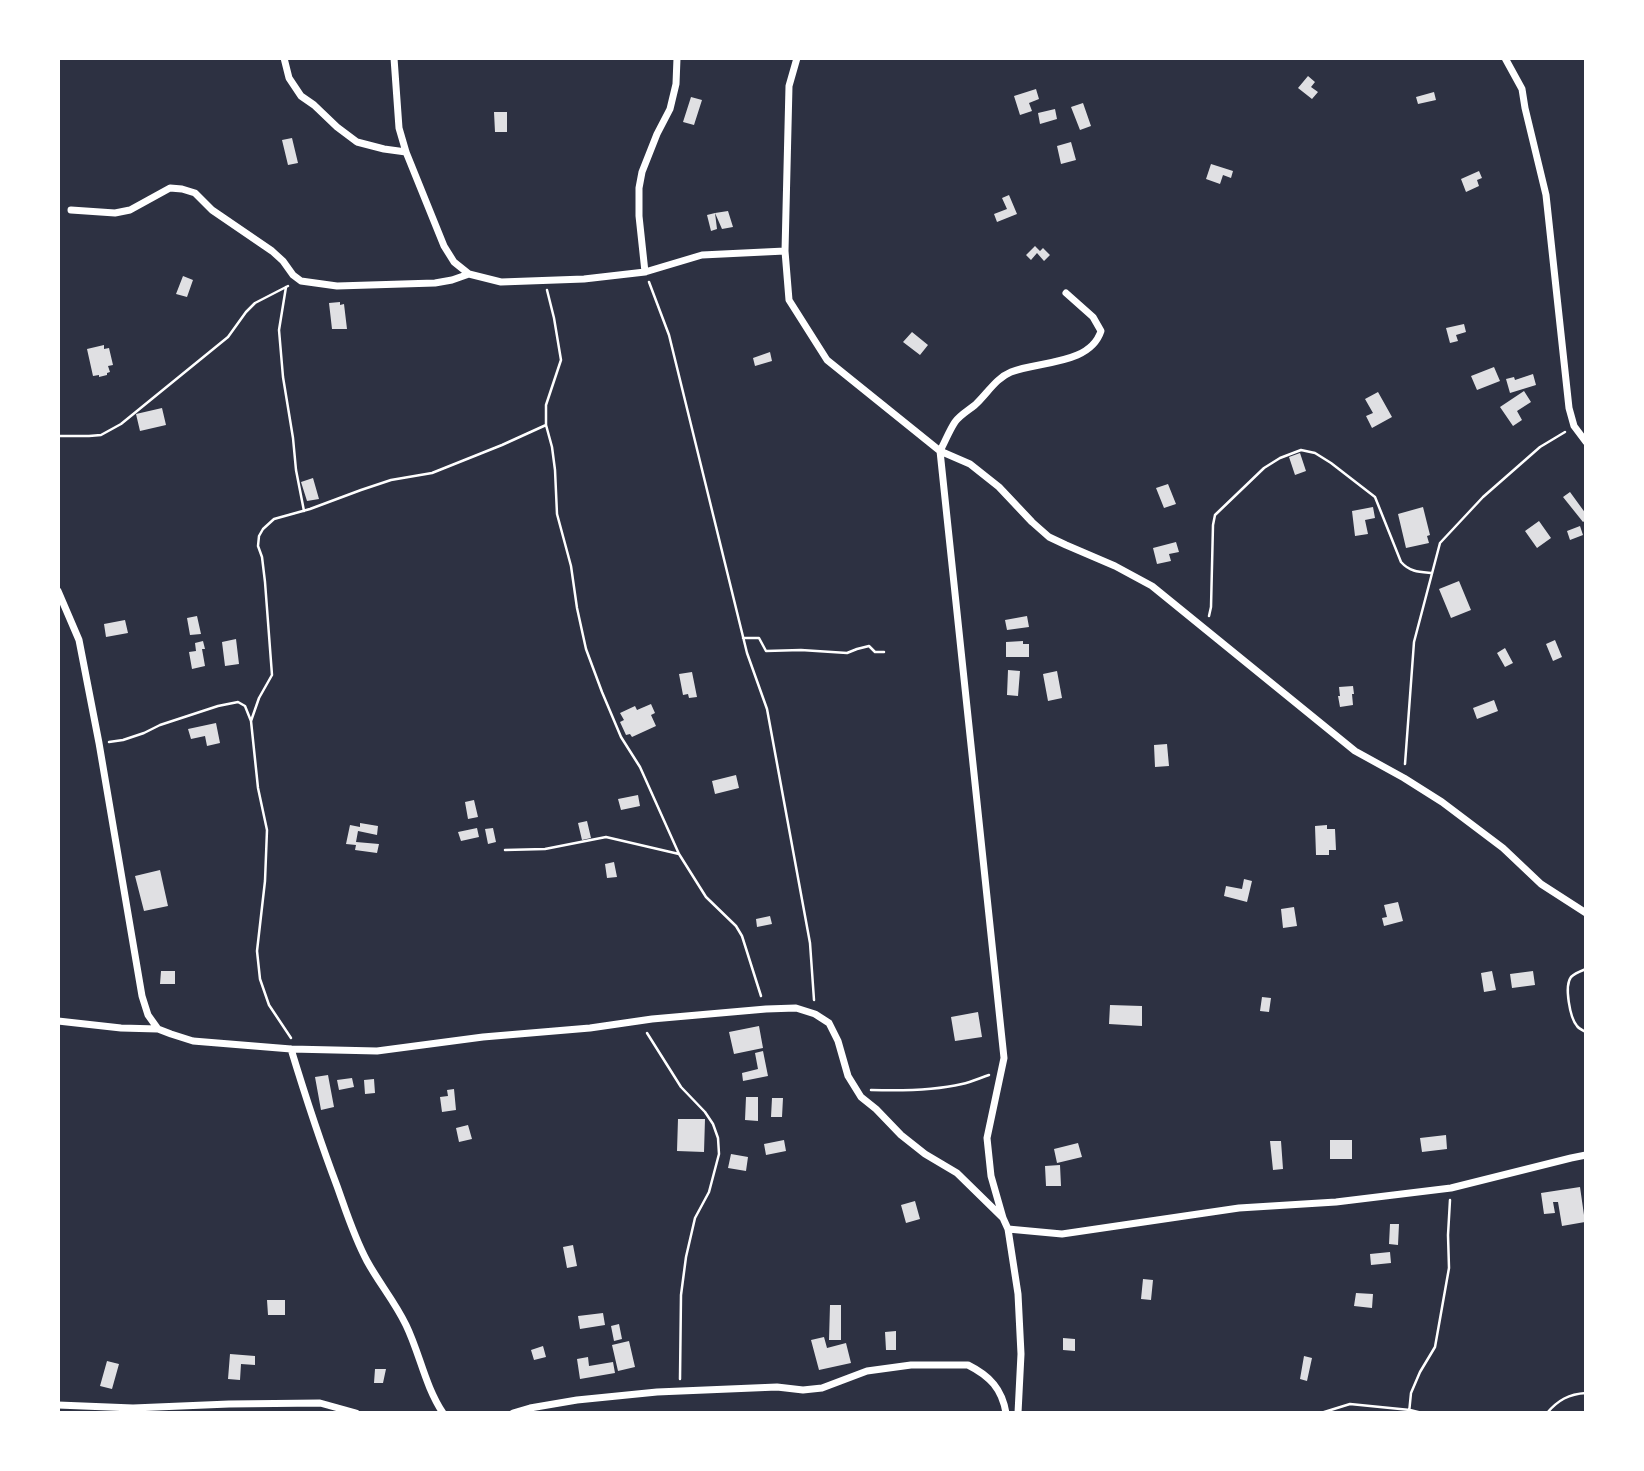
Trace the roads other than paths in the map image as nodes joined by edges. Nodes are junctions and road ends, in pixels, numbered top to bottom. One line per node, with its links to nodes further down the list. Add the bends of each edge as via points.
1 (284, 58): 6 (street, via 289,78 301,96 337,127 357,142)
2 (394, 58): 6 (street, via 399,128)
3 (677, 58): 9 (street, via 670,109 639,188)
4 (797, 58): 8 (street, via 789,86)
5 (1505, 58): 12 (street, via 1522,89 1546,195 1569,408 1574,426)
6 (406, 152): 10 (street, via 444,246)
7 (71, 210): 10 (street, via 115,214 170,188 182,189 195,193 272,251 301,281 337,286 435,283)
8 (785, 251): 9 (street, via 702,255); 13 (street, via 789,300 827,360)
9 (645, 272): 10 (street, via 501,282)
10 (469, 274)
11 (1066, 293): 13 (street, via 1093,317 1100,336 1079,355 1009,372 955,421)
12 (1586, 442)
13 (940, 452): 15 (street, via 970,464 1049,537 1152,586 1355,751 1442,802 1541,884); 20 (street, via 1004,1058 987,1138)
14 (58, 592): 17 (street, via 79,640 142,996)
15 (1586, 913)
16 (58, 1021): 17 (street)
17 (158, 1029): 18 (street, via 193,1041)
18 (294, 1049): 20 (street, via 377,1051 796,1008 829,1023 848,1076 861,1097 901,1135 957,1173); 24 (street, via 317,1132 350,1223 367,1261 407,1326 430,1391)
19 (1586, 1155): 21 (street, via 1451,1188 1239,1208 1062,1234)
20 (1003, 1218): 21 (street)
21 (1008, 1229): 27 (street, via 1018,1294)
22 (58, 1405): 23 (street, via 133,1408 320,1403)
23 (356, 1413)
24 (443, 1413)
25 (513, 1413): 26 (street, via 577,1400 680,1391 822,1388 867,1371 911,1365 968,1366 999,1389)
26 (1006, 1413)
27 (1018, 1413)

